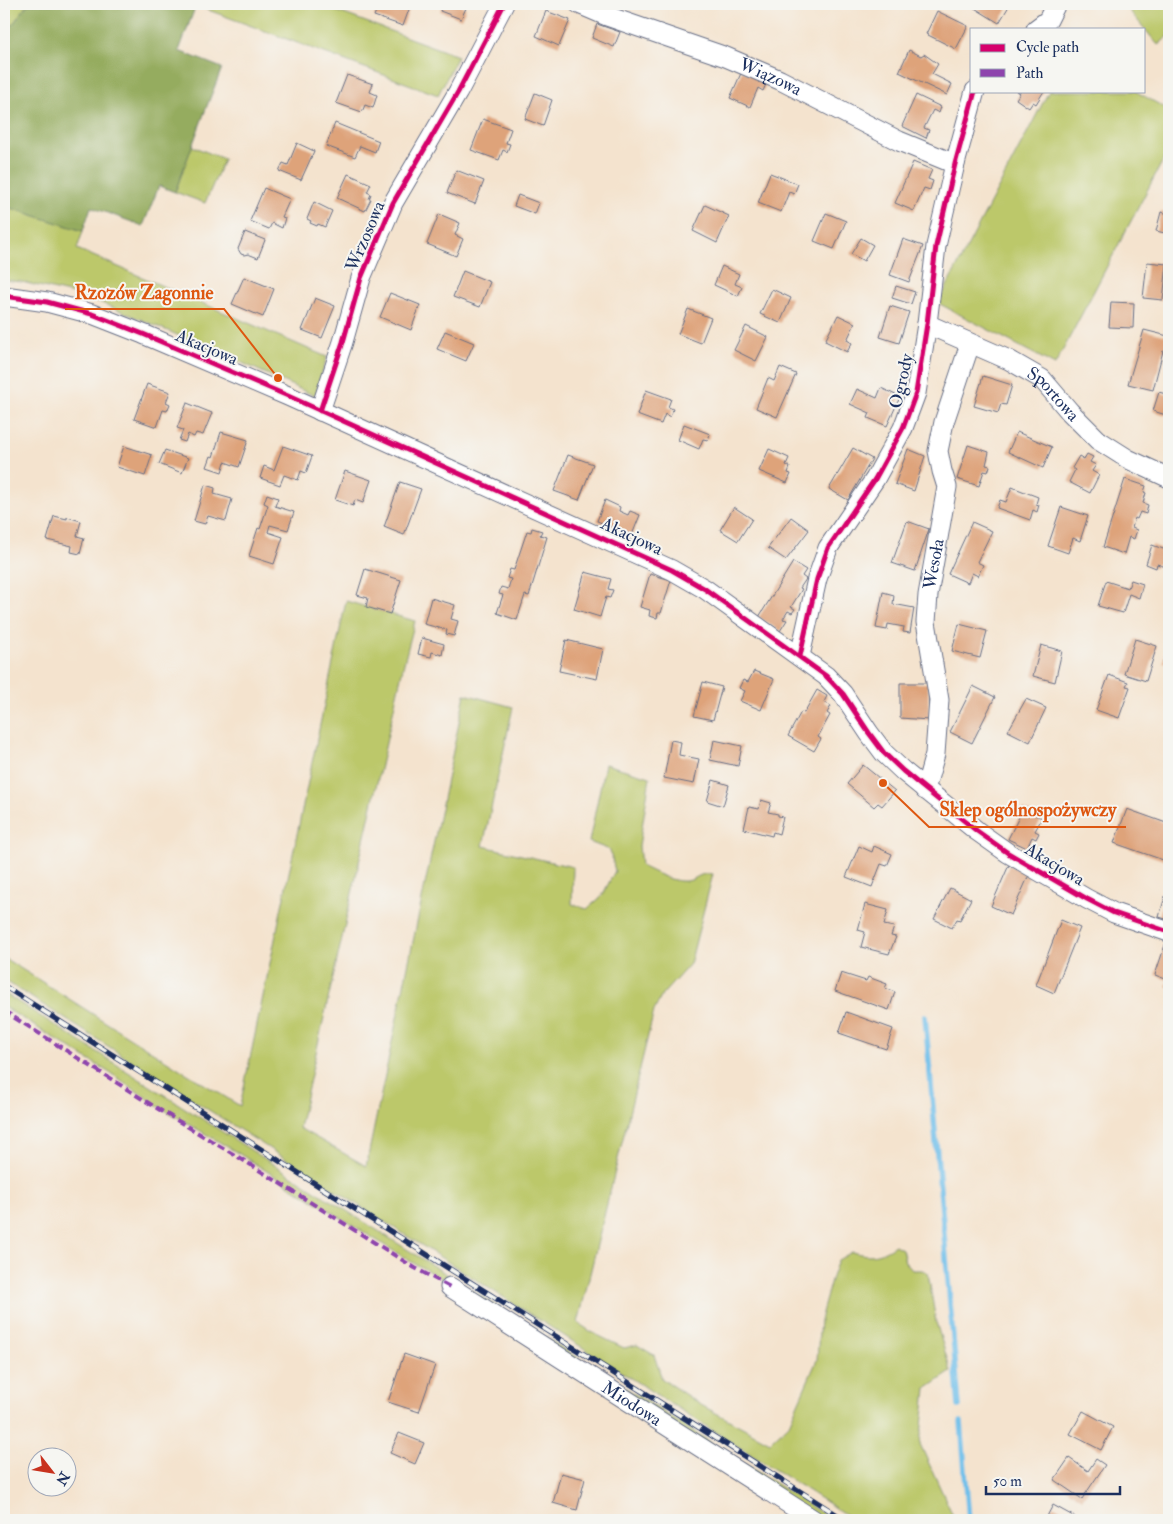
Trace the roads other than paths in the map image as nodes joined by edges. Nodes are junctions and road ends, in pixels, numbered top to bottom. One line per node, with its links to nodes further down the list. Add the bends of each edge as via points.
1 (504, 4): 10 (street, Wrzosowa, via 458,92 393,203 361,278)
2 (579, 4): 6 (street, Wiązowa, via 726,57 780,80 899,141)
3 (1056, 4): 4 (street, via 1048,20)
4 (1037, 28)
5 (975, 92): 6 (street, Ogrody)
6 (955, 164): 8 (street, Ogrody, via 936,246)
7 (4, 296): 10 (street, Akacjowa, via 47,302 92,314)
8 (927, 324): 9 (street, Sportowa); 12 (street, Ogrody, via 916,393 903,428 875,479 828,548 817,579)
9 (970, 344): 11 (street, Sportowa, via 1009,360 1042,380 1098,440 1128,459); 13 (street, Wesoła, via 938,450 947,487 926,622 938,700 935,754)
10 (320, 411): 12 (street, Akacjowa, via 672,570 705,589)
11 (1169, 478)
12 (800, 656): 13 (street, Akacjowa, via 843,694 884,753)
13 (925, 790): 14 (street, Akacjowa, via 991,841 1087,899 1114,913)
14 (1169, 932)
15 (450, 1287): 16 (street, Miodowa)
16 (814, 1520)

